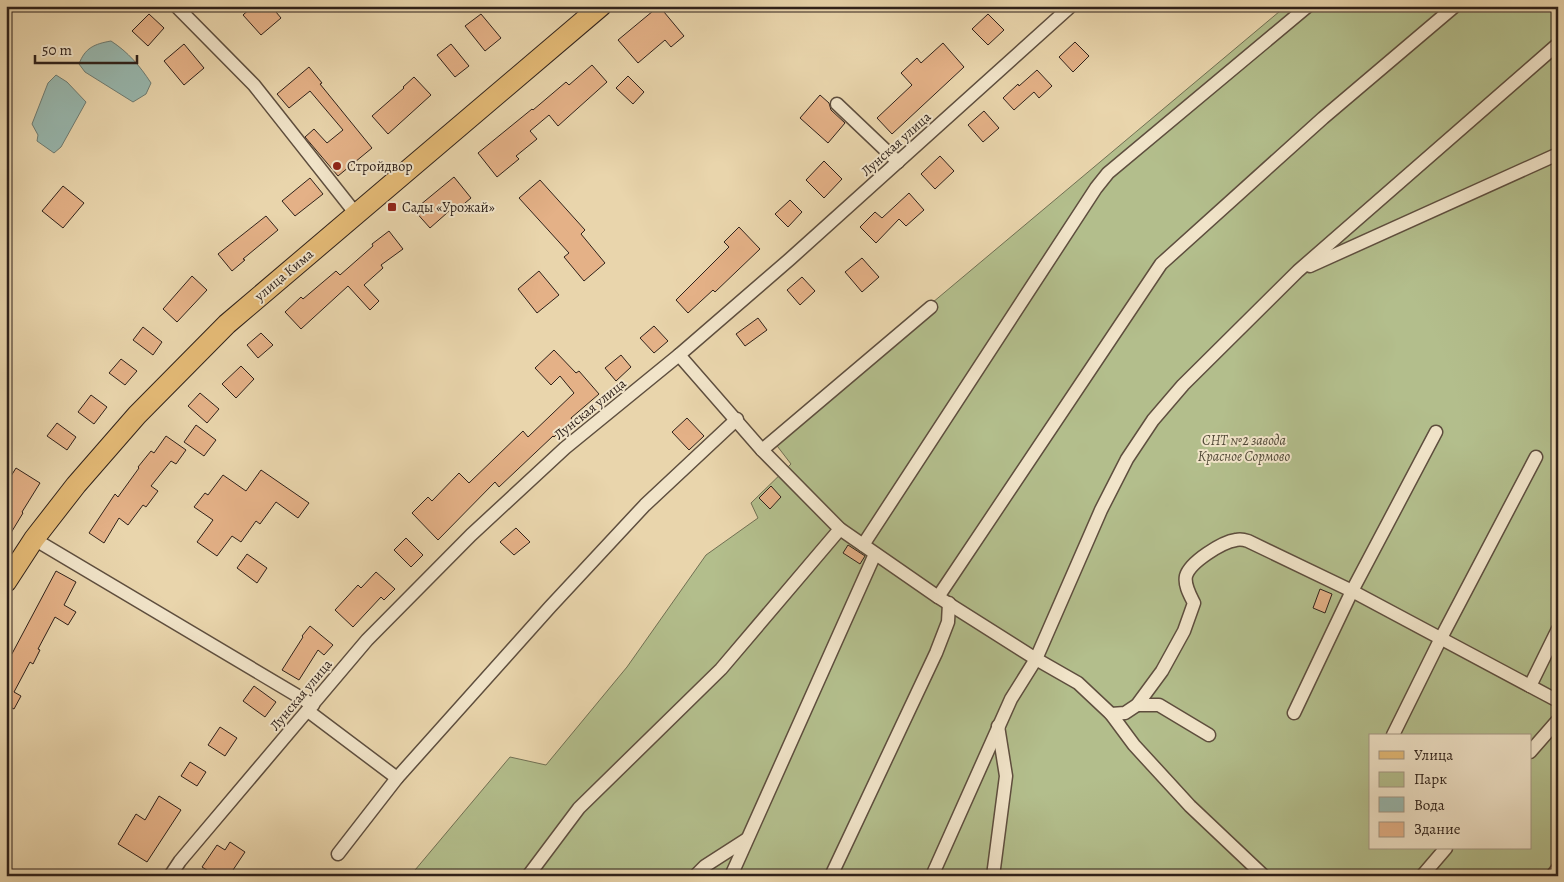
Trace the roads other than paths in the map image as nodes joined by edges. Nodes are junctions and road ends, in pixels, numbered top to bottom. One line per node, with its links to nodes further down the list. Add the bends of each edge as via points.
1 (601, 6): 10 (main road, улица Кима)
2 (1071, 6): 9 (street, Лунская улица)
3 (1308, 6): 20 (street, via 1102,180)
4 (1455, 6): 24 (street, via 1323,118 1161,264)
5 (183, 9): 10 (street, via 254,85)
6 (1558, 44): 11 (street)
7 (837, 104): 9 (street)
8 (1558, 154): 11 (street)
9 (898, 162): 13 (street, Лунская улица)
10 (356, 214): 19 (main road, улица Кима, via 227,324 181,369 76,485)
11 (1298, 272): 27 (street, via 1183,384 1153,420 1127,459 1101,510)
12 (931, 307): 16 (street)
13 (679, 355): 14 (street); 31 (street, Лунская улица, via 565,448 470,535 367,640)
14 (737, 419): 16 (street); 39 (street, via 645,505)
15 (1436, 432): 23 (street)
16 (762, 450): 18 (street)
17 (1536, 457): 26 (street)
18 (840, 528): 20 (street); 45 (street, via 721,669 579,808)
19 (34, 539): 22 (main road, улица Кима); 31 (street)
20 (863, 545): 21 (street)
21 (876, 554): 24 (street); 40 (street)
22 (6, 582)
23 (1352, 591): 26 (street); 30 (street, via 1248,540 1225,543 1206,554 1188,571 1186,584 1194,603 1184,631); 32 (street)
24 (944, 600): 27 (street); 48 (street, via 948,622 936,653)
25 (1558, 629): 28 (street)
26 (1441, 638): 28 (street); 36 (street)
27 (1036, 659): 33 (street, via 1078,683); 35 (street)
28 (1530, 686): 29 (street)
29 (1558, 701)
30 (1138, 705): 33 (street, via 1125,713); 37 (street, via 1160,705)
31 (310, 708): 39 (street); 44 (street, Лунская улица)
32 (1294, 713)
33 (1111, 714): 51 (street, via 1134,745 1190,806)
34 (1558, 720): 38 (street)
35 (998, 726): 49 (street); 50 (street, via 1006,776)
36 (1393, 734)
37 (1208, 735)
38 (1532, 750)
39 (397, 778): 42 (street)
40 (747, 839): 46 (street); 47 (street)
41 (1444, 850): 52 (street)
42 (338, 854)
43 (1558, 868): 53 (street)
44 (170, 876)
45 (528, 876)
46 (695, 876)
47 (730, 876)
48 (831, 876)
49 (932, 876)
50 (993, 876)
51 (1264, 876)
52 (1422, 876)
53 (1552, 876)

